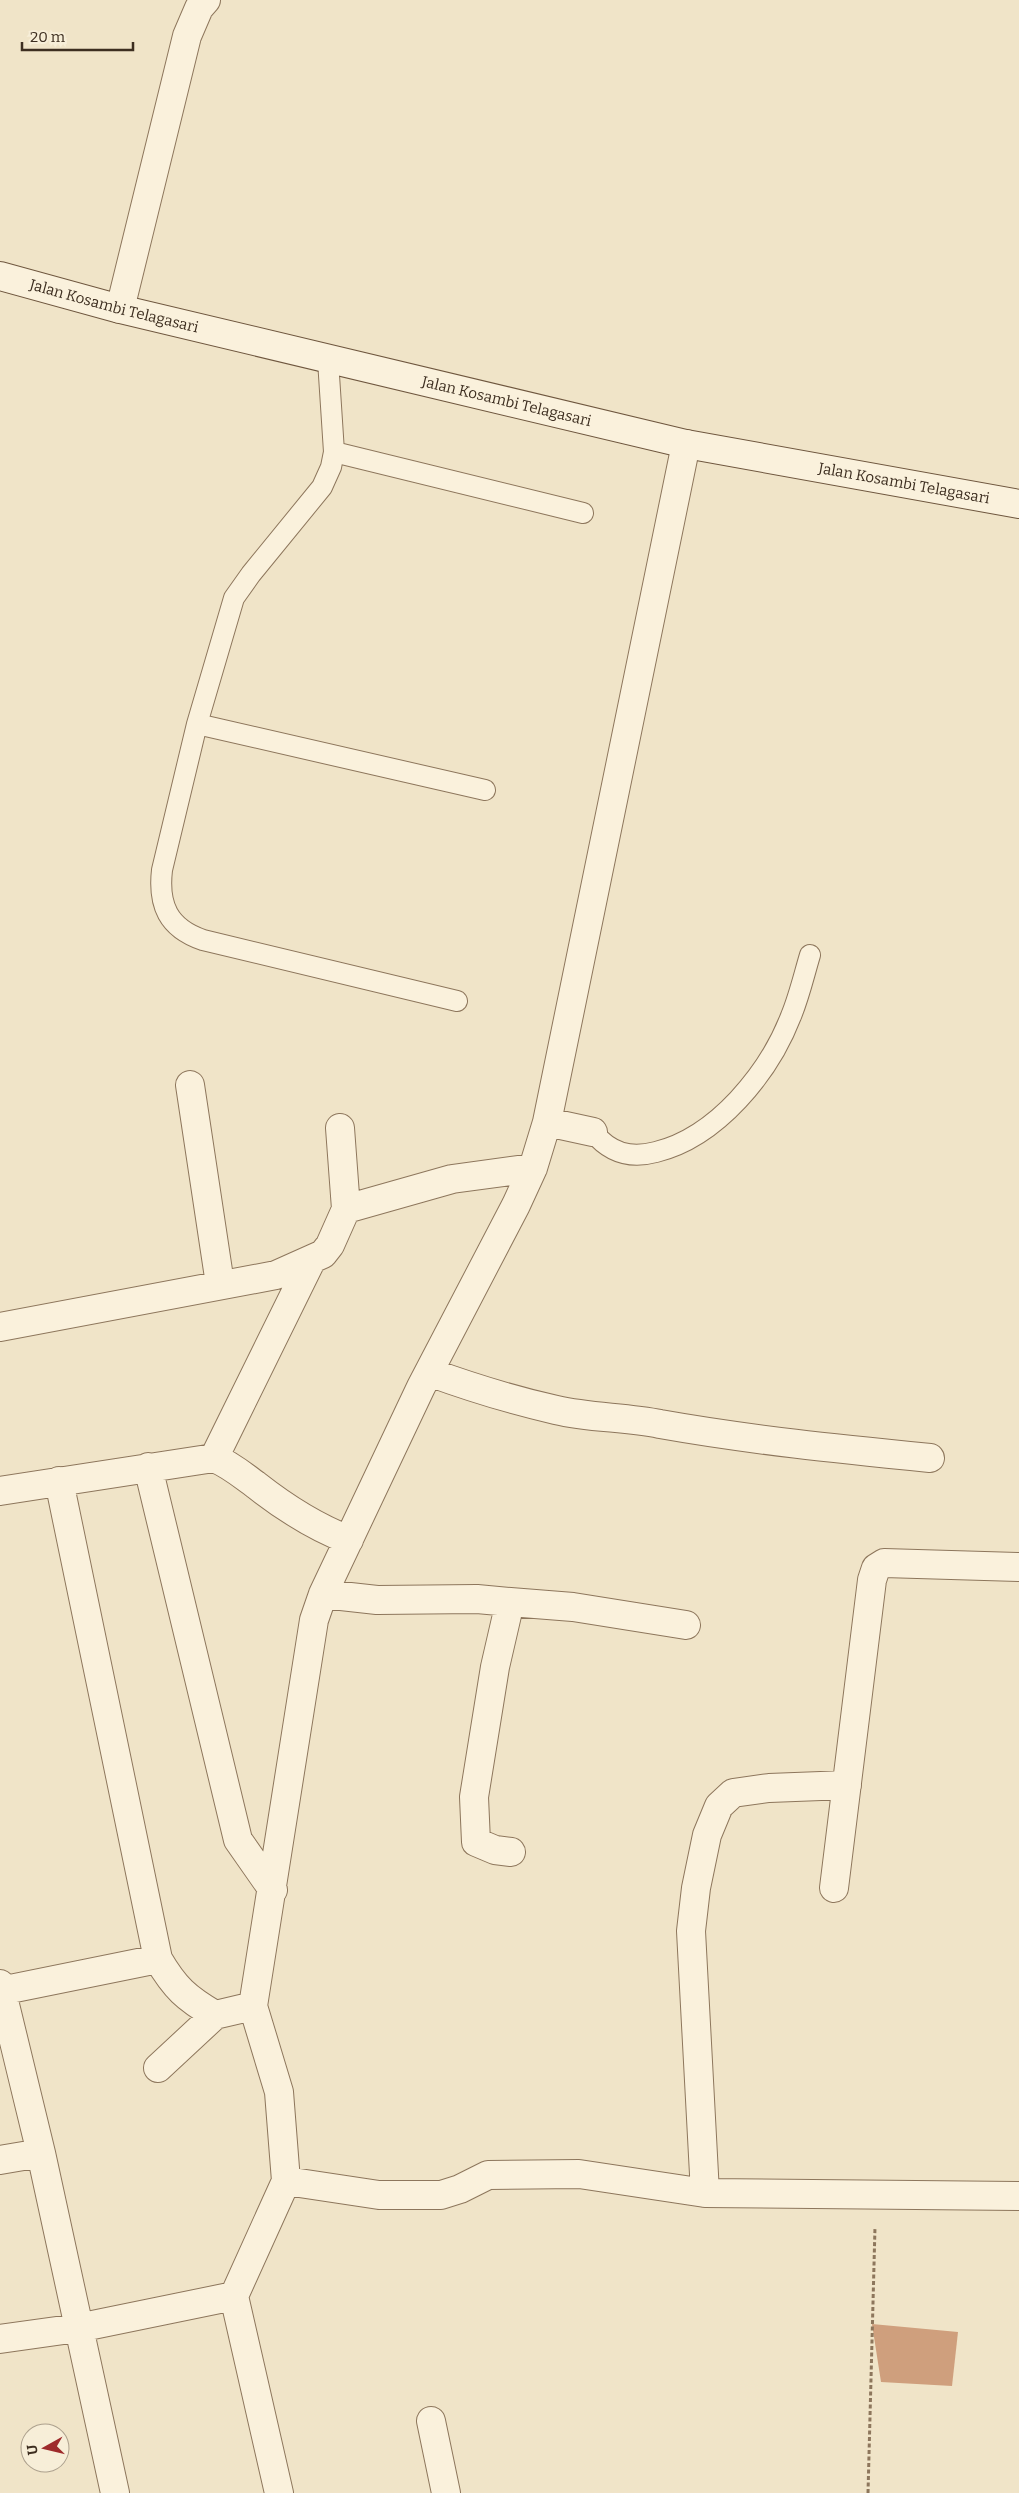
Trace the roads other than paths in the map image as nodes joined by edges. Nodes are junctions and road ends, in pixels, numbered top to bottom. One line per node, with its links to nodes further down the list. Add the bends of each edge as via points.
1 (206, 0): 3 (street, via 187,36)
2 (0, 276): 3 (street, Jalan Kosambi Telagasari)
3 (120, 309): 4 (street, Jalan Kosambi Telagasari)
4 (328, 360): 5 (street, Jalan Kosambi Telagasari); 6 (lane)
5 (686, 444): 7 (street, Jalan Kosambi Telagasari); 14 (street)
6 (334, 452): 8 (lane); 9 (lane, via 322,487 234,598)
7 (1019, 504)
8 (583, 513)
9 (197, 724): 10 (lane); 12 (lane, via 160,887 162,902 176,925 202,940)
10 (485, 790)
11 (810, 955): 16 (lane, via 790,1017 770,1058 726,1113 675,1147 640,1156 613,1150)
12 (457, 1001)
13 (190, 1085): 20 (street)
14 (548, 1122): 16 (street); 17 (street)
15 (340, 1128): 18 (street)
16 (592, 1132)
17 (533, 1168): 18 (street, via 452,1179); 22 (street)
18 (346, 1209): 19 (street, via 330,1245)
19 (312, 1260): 20 (street, via 276,1274); 23 (street)
20 (220, 1284): 21 (street)
21 (0, 1327)
22 (429, 1372): 24 (street, via 480,1390 556,1410 614,1420 658,1423 771,1442); 28 (street)
23 (214, 1458): 25 (street); 28 (street, via 230,1464 297,1514)
24 (930, 1458)
25 (148, 1467): 26 (street); 36 (street, via 238,1840)
26 (59, 1481): 27 (street); 37 (street)
27 (0, 1491)
28 (348, 1540): 30 (street)
29 (1019, 1567): 33 (street, via 884,1563 876,1568)
30 (323, 1594): 31 (street, via 378,1600); 36 (street, via 314,1620)
31 (510, 1602): 32 (street, via 573,1607); 34 (street, via 495,1667 474,1797 476,1842)
32 (686, 1625)
33 (847, 1785): 35 (street); 45 (street, via 733,1793 719,1806 707,1835 691,1931)
34 (511, 1852)
35 (834, 1888)
36 (273, 1890): 39 (street)
37 (158, 1959): 38 (street); 40 (street, via 180,1991)
38 (1, 1988): 42 (street)
39 (254, 2006): 40 (street); 44 (street, via 279,2092)
40 (215, 2015): 41 (street)
41 (158, 2068)
42 (41, 2154): 43 (street); 48 (street)
43 (0, 2160)
44 (286, 2181): 45 (street, via 379,2195 441,2195 488,2175 579,2174); 47 (street)
45 (705, 2193): 46 (street)
46 (1019, 2196)
47 (234, 2296): 48 (street); 52 (street)
48 (78, 2328): 49 (street); 51 (street)
49 (0, 2339)
50 (431, 2421): 53 (street)
51 (116, 2493)
52 (279, 2493)
53 (446, 2493)

